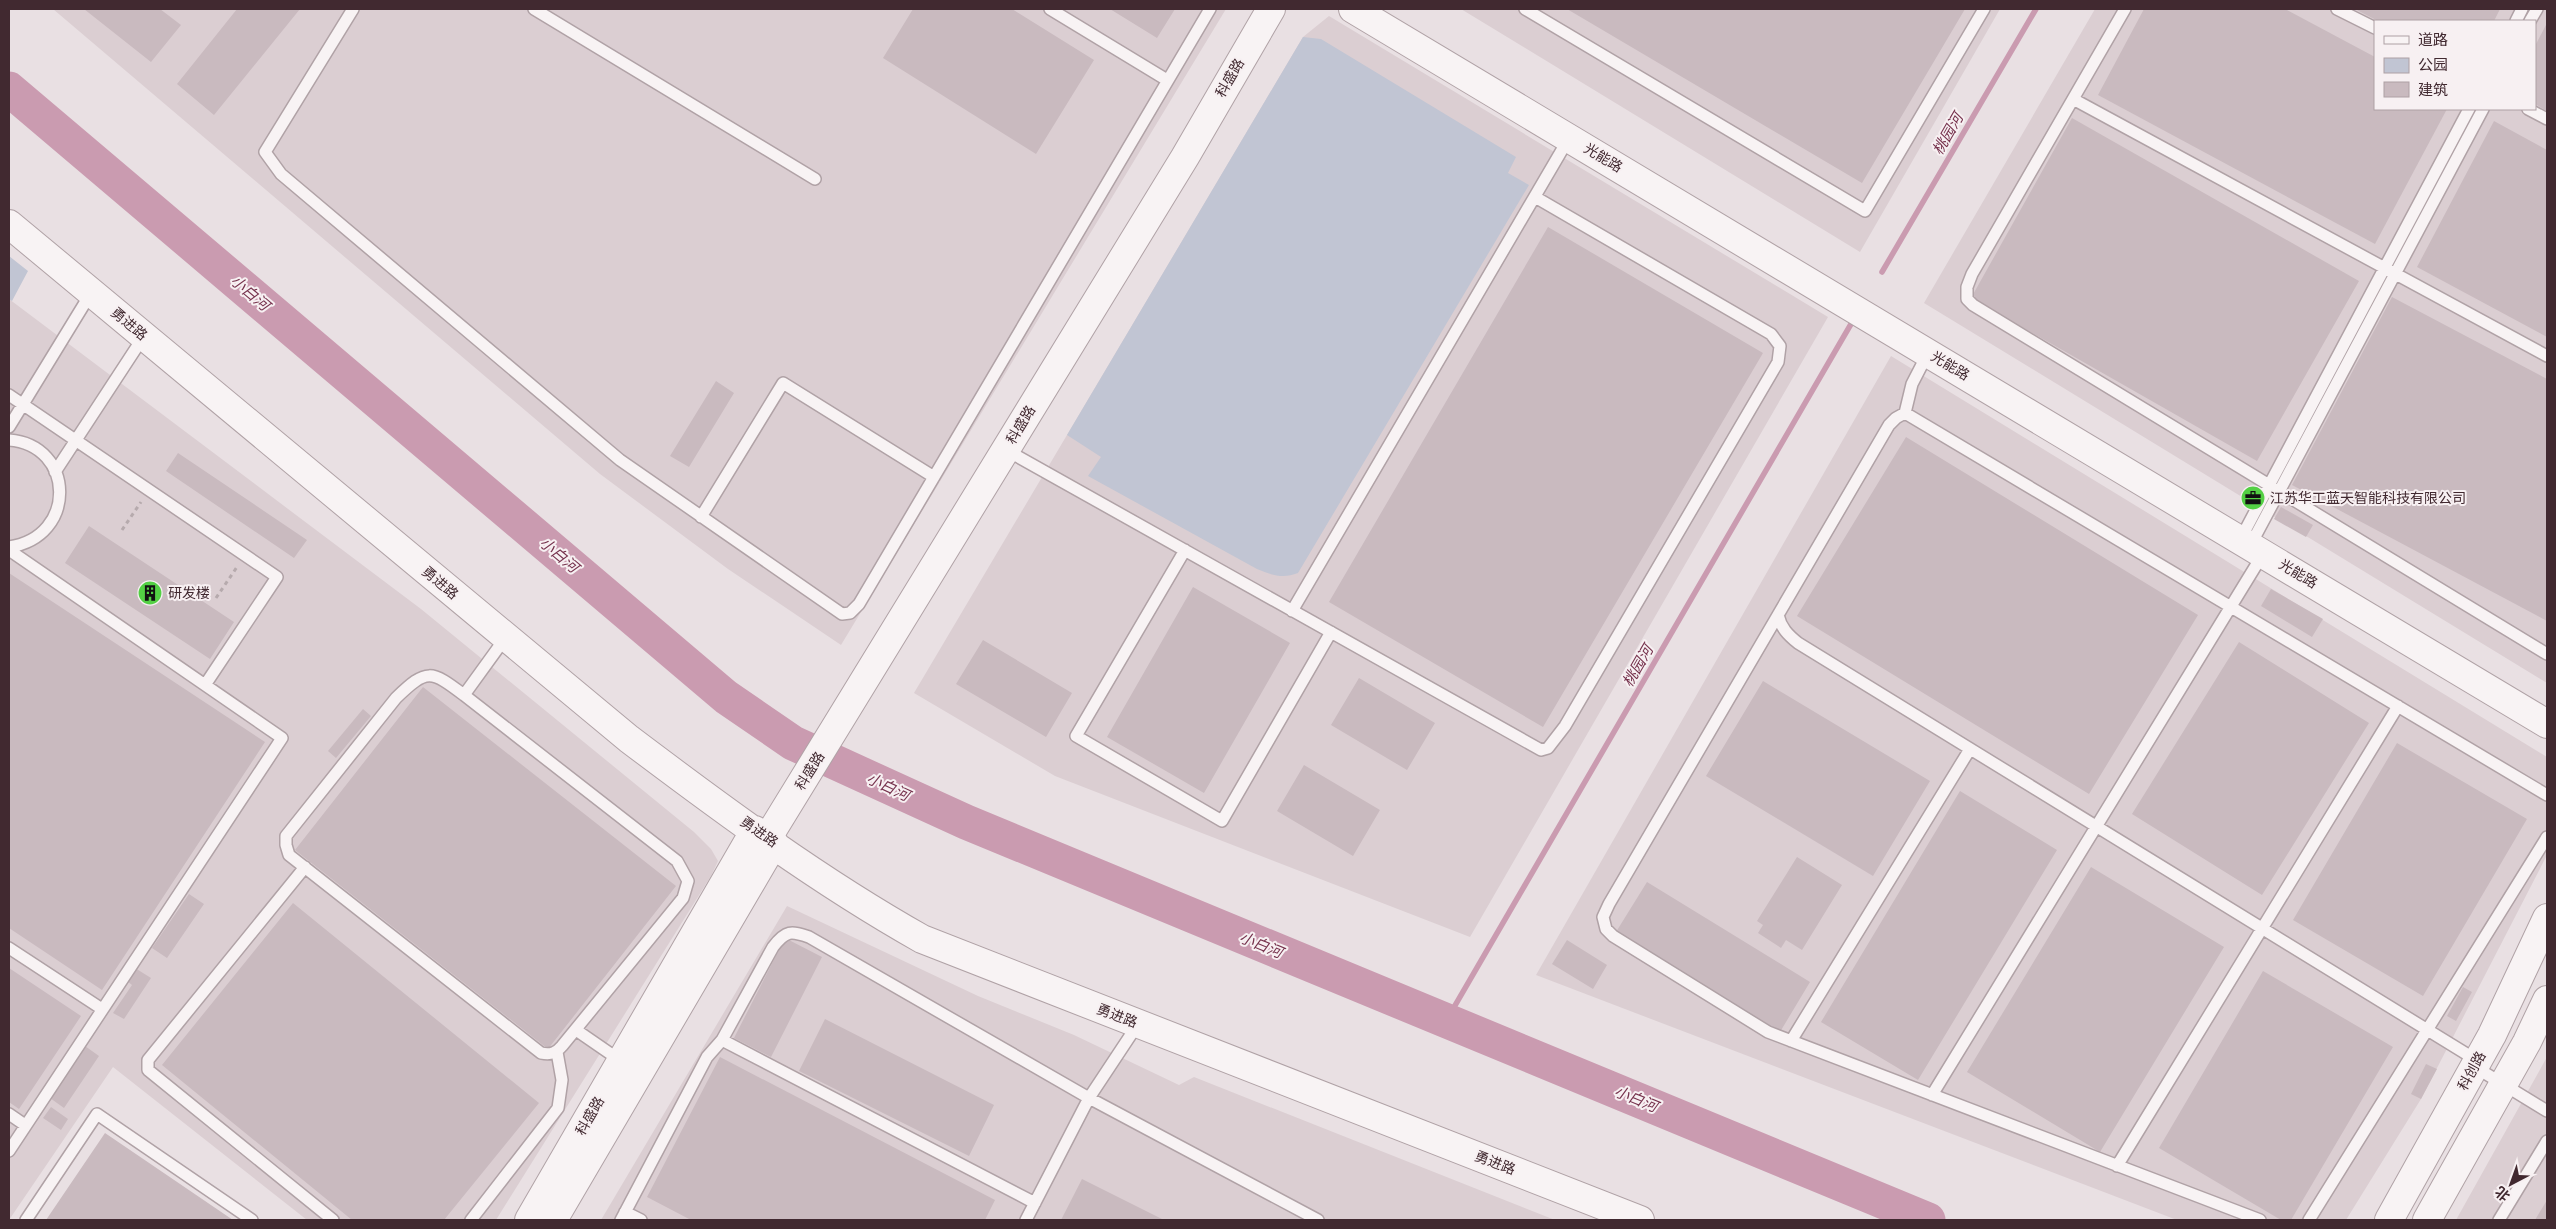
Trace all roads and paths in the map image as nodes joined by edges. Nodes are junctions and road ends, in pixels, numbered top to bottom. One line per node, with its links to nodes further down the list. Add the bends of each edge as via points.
1 (353, 9): 42 (lane, via 265,152 271,162 281,174 620,460)
2 (534, 9): 21 (lane)
3 (1050, 9): 14 (lane)
4 (1210, 9): 14 (lane)
5 (1271, 9): 36 (street, 科盛路, via 1185,157)
6 (1353, 9): 20 (street, 光能路)
7 (1525, 9): 8 (lane, via 1865,211)
8 (1984, 9)
9 (2125, 9): 15 (lane)
10 (2337, 9): 13 (lane)
11 (2537, 9): 12 (lane)
12 (2531, 20)
13 (2374, 28)
14 (1167, 80): 38 (lane)
15 (2073, 99): 24 (lane); 39 (lane, via 1972,274 1967,299)
16 (2468, 110): 24 (lane)
17 (2482, 110): 25 (lane)
18 (2530, 110): 19 (lane)
19 (2547, 119)
20 (1569, 138): 22 (lane); 28 (street, 光能路)
21 (815, 179)
22 (1535, 197): 50 (lane); 52 (lane, via 1770,334 1780,346 1778,362 1565,726 1548,748 1541,750)
23 (9, 224): 26 (street, 勇进路)
24 (2384, 269): 25 (lane); 39 (lane)
25 (2395, 275): 29 (lane); 41 (lane)
26 (91, 293): 27 (street, 勇进路); 31 (lane)
27 (144, 336): 35 (lane); 53 (street, 勇进路)
28 (1928, 353): 32 (lane, via 1912,384); 44 (street, 光能路)
29 (2547, 356)
30 (9, 395): 31 (lane)
31 (23, 404): 33 (lane); 35 (lane)
32 (1905, 414): 49 (lane); 51 (lane, via 1889,425)
33 (9, 428)
34 (9, 440): 37 (lane, via 34,447)
35 (76, 440): 37 (lane); 40 (lane)
36 (1006, 450): 46 (lane); 62 (street, 科盛路, via 845,715)
37 (56, 472): 45 (lane, via 60,489 58,507 51,524 38,537)
38 (934, 477): 42 (lane, via 783,383); 42 (lane, via 859,604 850,613 842,614)
39 (2269, 484): 41 (lane); 44 (lane)
40 (149, 490): 43 (path); 47 (lane)
41 (2280, 491): 44 (lane); 54 (lane)
42 (700, 517)
43 (122, 530)
44 (2251, 547): 49 (lane); 58 (street, 光能路)
45 (9, 548): 55 (lane)
46 (1185, 550): 50 (lane); 52 (lane, via 1076,736 1222,821)
47 (245, 555): 48 (path); 55 (lane, via 277,577)
48 (216, 598)
49 (2231, 606): 57 (lane); 61 (lane)
50 (1292, 611): 52 (lane)
51 (1778, 615): 59 (lane, via 1787,634 1798,643); 74 (lane, via 1603,917 1612,936 1768,1032)
52 (1331, 632)
53 (506, 637): 56 (lane); 62 (street, 勇进路, via 629,739)
54 (2547, 654)
55 (205, 686): 69 (lane, via 282,738)
56 (464, 695): 64 (lane, via 440,677 430,675 421,677 396,698 286,836 289,855); 72 (lane, via 677,861 688,881 683,898)
57 (2398, 706): 60 (lane); 66 (lane)
58 (2547, 724)
59 (1970, 749): 61 (lane); 74 (lane)
60 (2547, 795)
61 (2097, 827): 66 (lane); 79 (lane)
62 (766, 837): 70 (street, 勇进路, via 880,915 922,939); 77 (street, 科盛路)
63 (2547, 837): 71 (lane)
64 (305, 867): 75 (lane, via 541,1053); 91 (lane, via 148,1060 148,1070)
65 (2547, 918): 76 (street, 科创路)
66 (2263, 929): 71 (lane); 86 (lane)
67 (9, 948): 69 (lane)
68 (2547, 1000): 78 (street)
69 (102, 1009): 83 (lane)
70 (1138, 1024): 80 (lane); 98 (street, 勇进路)
71 (2426, 1029): 76 (lane); 100 (lane)
72 (576, 1030): 75 (lane); 77 (lane)
73 (722, 1040): 80 (lane, via 773,947 782,936 794,932 818,942); 87 (lane); 88 (lane, via 707,1057)
74 (1791, 1041): 79 (lane)
75 (557, 1052): 92 (lane, via 562,1080 558,1108)
76 (2476, 1064): 78 (lane); 101 (street, 科创路)
77 (630, 1067): 93 (street, 科盛路); 94 (street, 科盛路)
78 (2503, 1084): 81 (lane); 102 (street)
79 (1932, 1095): 86 (lane)
80 (1089, 1098): 87 (lane); 97 (lane)
81 (2547, 1111)
82 (9, 1114): 83 (lane)
83 (25, 1126): 85 (lane)
84 (2547, 1141): 103 (lane)
85 (9, 1151)
86 (2117, 1166): 99 (lane)
87 (1035, 1203): 96 (lane)
88 (623, 1216): 95 (lane)
89 (26, 1220): 90 (lane, via 97,1114)
90 (252, 1220)
91 (333, 1220)
92 (471, 1220)
93 (529, 1220)
94 (553, 1220)
95 (641, 1220)
96 (1026, 1220)
97 (1318, 1220)
98 (1640, 1220)
99 (2260, 1220)
100 (2309, 1220)
101 (2390, 1220)
102 (2427, 1220)
103 (2499, 1220)

